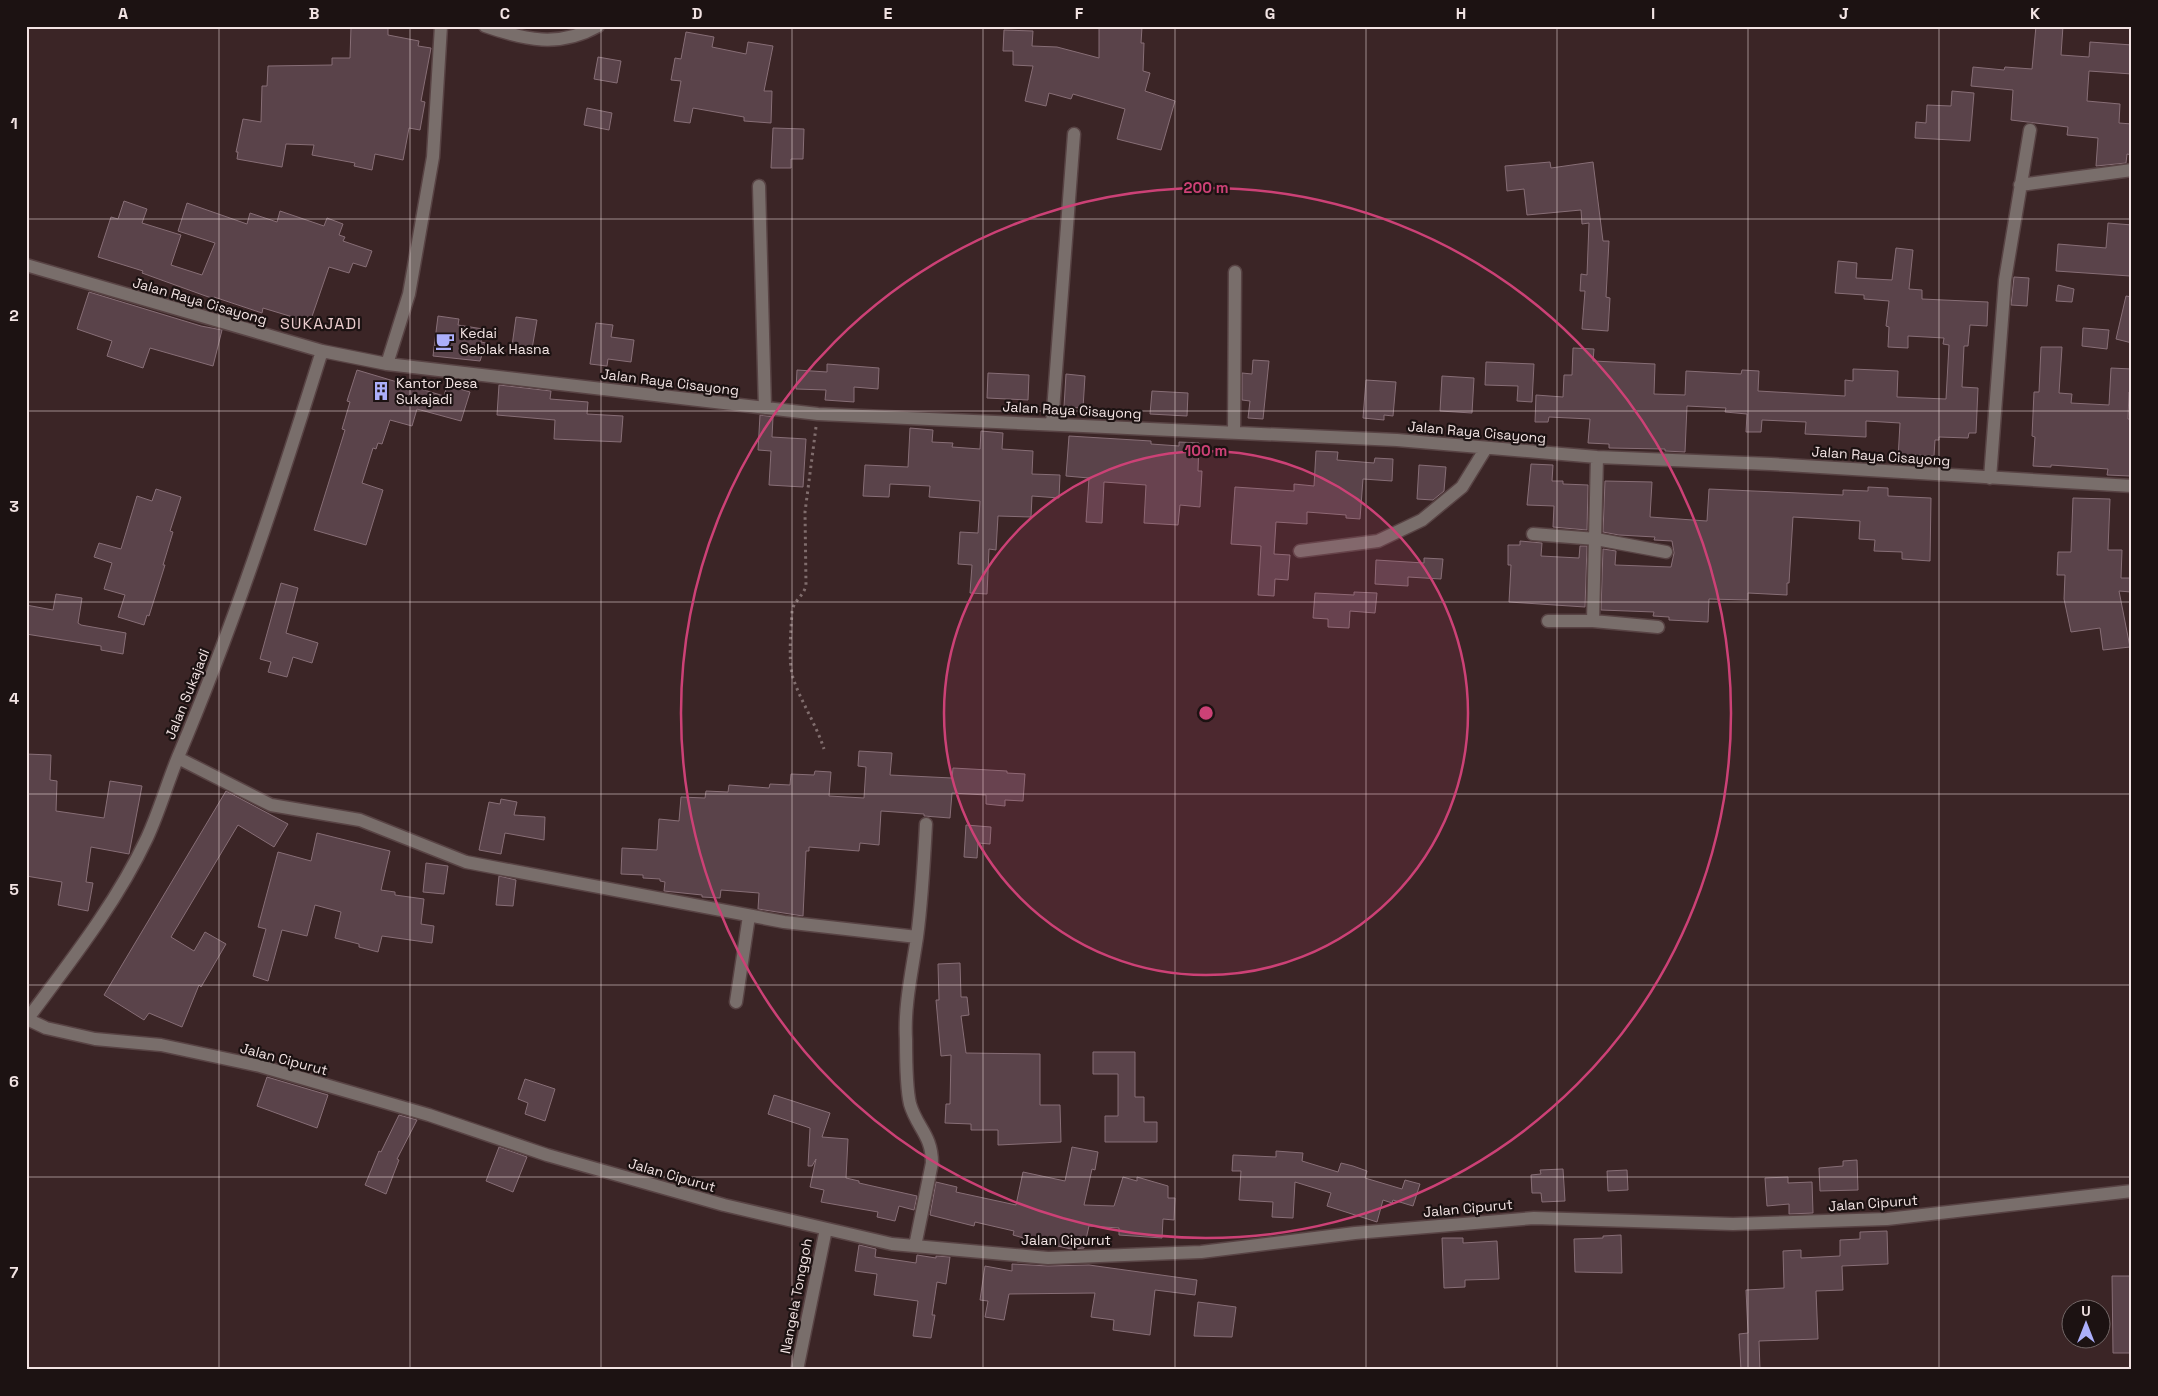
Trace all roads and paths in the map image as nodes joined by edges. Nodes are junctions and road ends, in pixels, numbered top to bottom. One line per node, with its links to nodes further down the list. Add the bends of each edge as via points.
1 (440, 26): 12 (street, via 432,157 409,294)
2 (485, 26): 3 (street, via 545,41 582,35)
3 (598, 26)
4 (2030, 130): 7 (street)
5 (1074, 134): 15 (street)
6 (2132, 170): 7 (street)
7 (2020, 185): 19 (street, via 2005,280)
8 (760, 186): 13 (street)
9 (26, 265): 11 (street, Jalan Raya Cisayong)
10 (1235, 272): 16 (street)
11 (322, 352): 12 (street, Jalan Raya Cisayong); 29 (street, Jalan Sukajadi, via 243,591)
12 (387, 364): 13 (street, Jalan Raya Cisayong)
13 (765, 408): 14 (street, Jalan Raya Cisayong)
14 (818, 414): 15 (street, Jalan Raya Cisayong); 28 (path, via 806,495 805,590 792,610 791,665 794,680)
15 (1052, 424): 16 (street, Jalan Raya Cisayong)
16 (1234, 432): 17 (street, Jalan Raya Cisayong)
17 (1486, 448): 18 (street, Jalan Raya Cisayong); 23 (street, via 1462,487 1422,520 1378,540)
18 (1597, 457): 19 (street, Jalan Raya Cisayong); 22 (street)
19 (1990, 478): 20 (street, Jalan Raya Cisayong)
20 (2132, 486)
21 (1533, 534): 22 (street)
22 (1596, 539): 24 (street); 26 (street)
23 (1300, 551)
24 (1666, 552)
25 (1548, 622): 26 (street)
26 (1593, 622): 27 (street)
27 (1658, 627)
28 (824, 749)
29 (178, 758): 31 (street, via 271,805 360,820 466,862); 34 (street, Jalan Sukajadi, via 147,838 106,909)
30 (926, 824): 32 (street)
31 (749, 916): 32 (street); 33 (street)
32 (917, 937): 37 (street, via 910,977 906,1036 910,1102 917,1122 929,1138 932,1163)
33 (736, 1002)
34 (27, 1020): 36 (street, Jalan Cipurut, via 46,1028 95,1039 160,1045 260,1066 429,1114 548,1155 724,1205)
35 (2132, 1191): 37 (street, Jalan Cipurut, via 1887,1219 1733,1224 1534,1218 1355,1233 1202,1252 1142,1255 1048,1258)
36 (826, 1229): 37 (street, Jalan Cipurut); 38 (street, Nangela Tonggoh)
37 (915, 1246)
38 (797, 1370)

